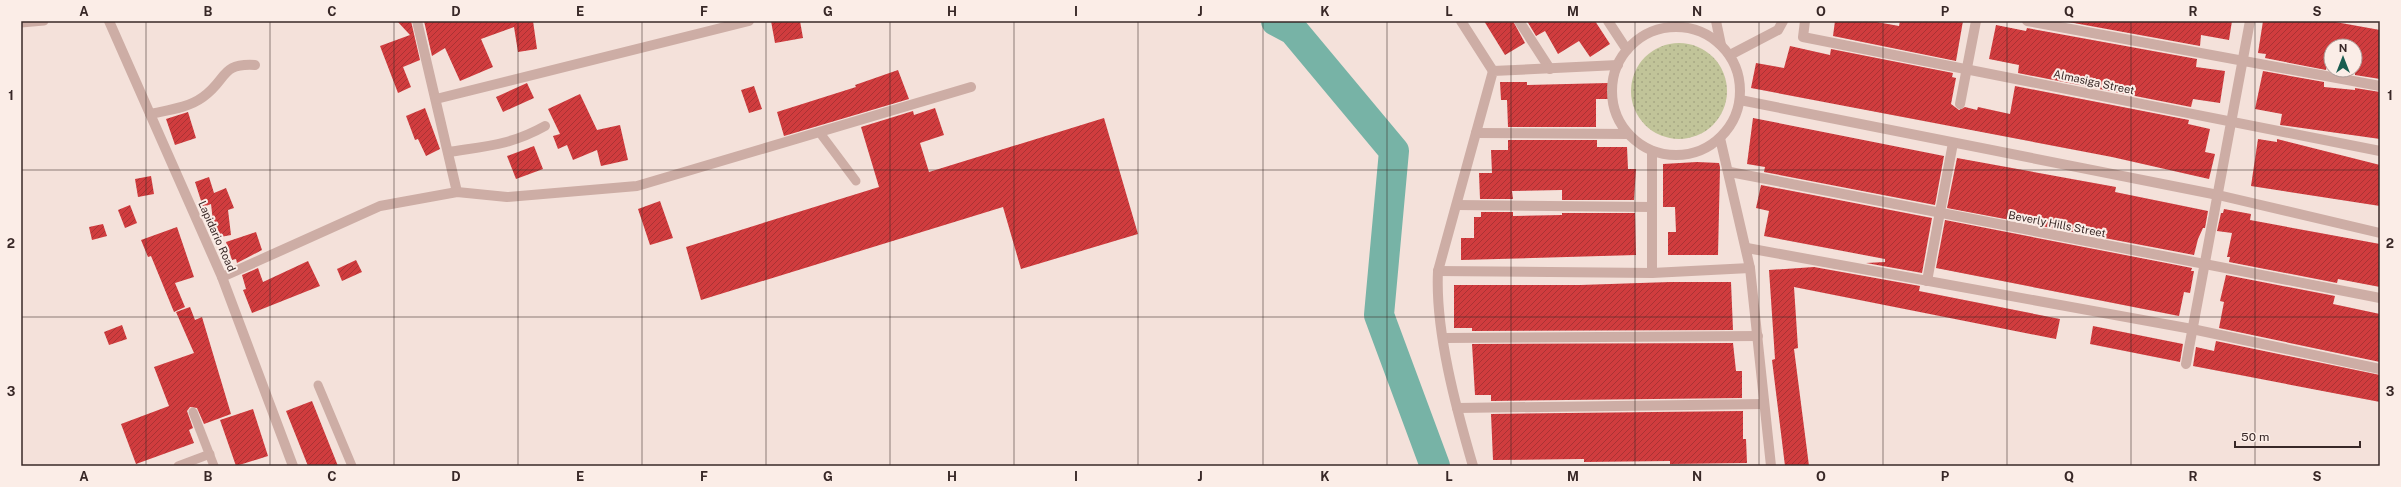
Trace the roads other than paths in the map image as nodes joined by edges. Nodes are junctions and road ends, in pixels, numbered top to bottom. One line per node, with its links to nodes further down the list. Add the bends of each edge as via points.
1 (44, 21): 14 (lane)
2 (109, 21): 29 (street, Lapidario Road)
3 (417, 21): 26 (street)
4 (748, 21): 26 (street)
5 (1460, 21): 23 (street)
6 (1519, 21): 21 (street)
7 (1608, 21): 16 (street)
8 (1716, 21): 15 (street)
9 (1783, 21): 17 (street, via 1778,30)
10 (1805, 21): 22 (street, Almasiga Street, via 1803,37)
11 (1976, 21): 22 (street)
12 (2027, 21): 18 (street)
13 (2250, 21): 18 (street)
14 (21, 23)
15 (1721, 45): 16 (street, via 1704,34 1684,28 1663,29 1643,36); 17 (street)
16 (1627, 50): 20 (street)
17 (1730, 55): 27 (street, via 1739,77)
18 (2243, 61): 24 (street); 30 (street)
19 (255, 65): 29 (street, via 232,66 204,97 189,105)
20 (1618, 65): 21 (street); 34 (street, via 1612,82 1612,101 1618,118)
21 (1550, 69): 23 (street)
22 (1968, 69): 28 (street); 30 (street, Almasiga Street)
23 (1493, 71): 33 (street)
24 (2380, 86)
25 (971, 87): 32 (street)
26 (436, 99): 39 (street)
27 (1740, 100): 35 (street, via 1736,115); 36 (street)
28 (1960, 104)
29 (150, 114): 53 (street, Lapidario Road)
30 (2231, 123): 38 (street, Almasiga Street); 43 (street)
31 (545, 126): 39 (street, via 507,143)
32 (820, 133): 41 (lane); 42 (street, via 637,186 507,197)
33 (1476, 133): 34 (street); 44 (street)
34 (1628, 134): 37 (street)
35 (1720, 138): 37 (street, via 1700,151 1676,156); 40 (street)
36 (1953, 142): 43 (street); 46 (street)
37 (1652, 151): 45 (street)
38 (2380, 151)
39 (449, 152): 42 (street)
40 (1730, 172): 46 (street, Beverly Hills Street); 48 (street)
41 (856, 181)
42 (457, 192): 53 (street, via 380,206)
43 (2218, 195): 47 (street); 49 (street)
44 (1457, 205): 45 (street); 51 (street)
45 (1651, 207): 52 (street)
46 (1940, 213): 49 (street, Beverly Hills Street); 54 (street)
47 (2380, 233)
48 (1747, 248): 50 (street); 54 (street)
49 (2204, 264): 55 (street, Beverly Hills Street); 56 (street)
50 (1750, 268): 52 (street); 57 (street)
51 (1438, 271): 52 (street); 58 (street, via 1437,294)
52 (1652, 272)
53 (222, 277): 68 (street, Lapidario Road)
54 (1927, 280): 56 (street)
55 (2380, 298)
56 (2192, 329): 59 (street); 60 (street)
57 (1758, 336): 58 (street); 62 (street)
58 (1444, 338): 63 (street)
59 (2186, 364)
60 (2380, 369)
61 (318, 385): 69 (lane)
62 (1764, 404): 63 (street); 71 (street)
63 (1456, 408): 70 (street)
64 (193, 412): 65 (lane)
65 (210, 454): 66 (lane); 67 (lane)
66 (178, 466)
67 (214, 466)
68 (293, 466)
69 (352, 466)
70 (1473, 466)
71 (1771, 466)

